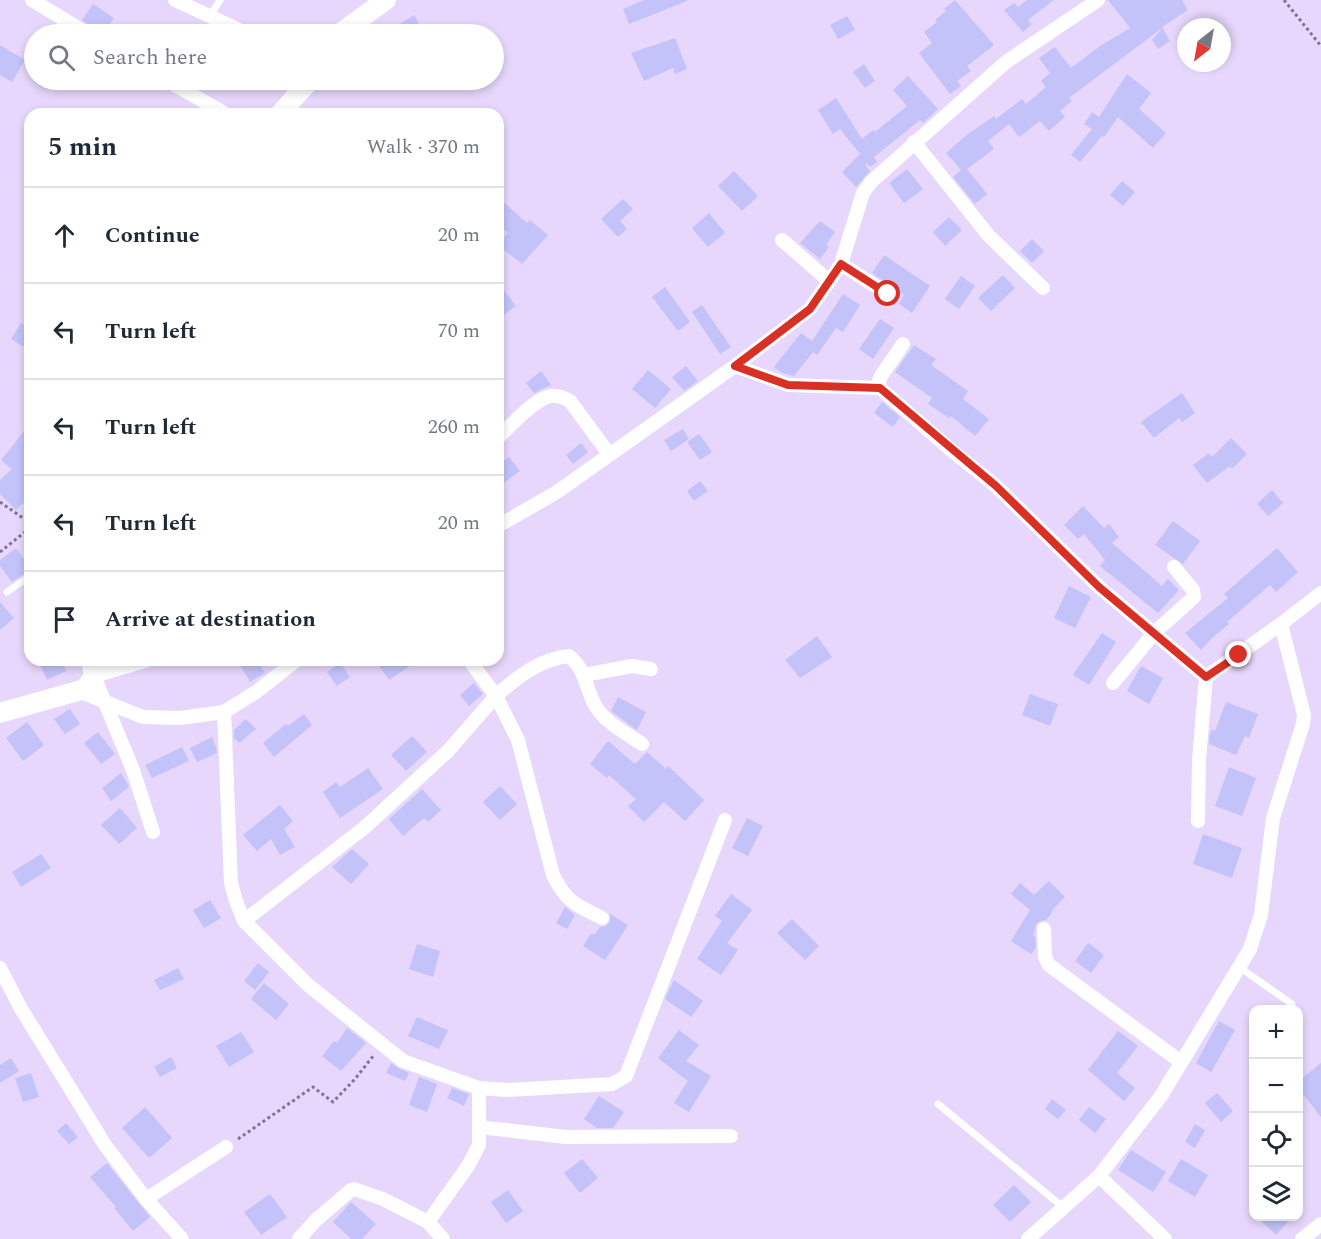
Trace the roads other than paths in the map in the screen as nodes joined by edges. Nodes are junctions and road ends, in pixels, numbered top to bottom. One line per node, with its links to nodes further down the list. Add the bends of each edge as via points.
1 (32, 0): 7 (street)
2 (175, 0): 6 (street)
3 (220, 0): 6 (lane)
4 (386, 0): 9 (street)
5 (1098, 0): 14 (street, via 1006,62)
6 (209, 18): 8 (street)
7 (71, 24)
8 (224, 24)
9 (353, 24)
10 (184, 90): 12 (street)
11 (301, 90): 13 (street)
12 (215, 108)
13 (284, 108)
14 (915, 142): 16 (street, via 863,193); 18 (street, via 989,236)
15 (782, 240): 17 (street)
16 (841, 264): 17 (street); 19 (street)
17 (829, 281): 21 (street, via 810,309)
18 (1043, 288)
19 (888, 294)
20 (903, 345): 22 (street, via 881,376)
21 (735, 366): 22 (street, via 788,385); 24 (street)
22 (880, 388): 31 (street, via 996,486 1099,587)
23 (504, 433): 24 (street, via 543,399 561,397 570,401)
24 (609, 454): 25 (street, via 557,492)
25 (504, 523)
26 (1174, 567): 31 (street, via 1193,590 1194,597)
27 (24, 580): 28 (lane)
28 (7, 592)
29 (1321, 593): 30 (street)
30 (1281, 624): 37 (street); 51 (street, via 1304,714 1303,724 1273,818 1261,915 1250,949)
31 (1154, 633): 37 (street); 38 (street)
32 (289, 666): 42 (street)
33 (474, 666): 40 (street)
34 (92, 668): 39 (street, via 85,689); 41 (street)
35 (651, 669): 36 (street, via 632,666)
36 (584, 675): 40 (street, via 569,656 560,657 521,674); 44 (street, via 595,706)
37 (1206, 677): 46 (street)
38 (1113, 683)
39 (78, 692): 41 (street); 43 (street)
40 (496, 696): 48 (street, via 518,740 553,875 572,903); 49 (street, via 448,751 364,828)
41 (105, 701): 42 (street, via 143,717 180,718); 47 (street)
42 (224, 712): 49 (street, via 231,883)
43 (0, 713)
44 (642, 744)
45 (725, 820): 55 (street, via 626,1076 612,1084)
46 (1198, 821)
47 (153, 832)
48 (602, 918)
49 (244, 921): 55 (street, via 308,985 403,1061)
50 (1044, 929): 54 (street, via 1049,965)
51 (1239, 967): 53 (lane); 54 (street)
52 (0, 968): 61 (street, via 99,1135)
53 (1292, 1004)
54 (1182, 1062): 60 (street, via 1161,1096)
55 (479, 1088): 57 (street)
56 (938, 1104): 62 (lane)
57 (479, 1127): 58 (street, via 566,1137); 63 (street, via 479,1145)
58 (731, 1136)
59 (226, 1147): 61 (street)
60 (1099, 1176): 62 (street); 69 (street)
61 (146, 1199): 65 (street)
62 (1064, 1208): 68 (street)
63 (428, 1222): 66 (street, via 354,1189); 67 (street)
64 (1321, 1224): 70 (street)
65 (183, 1239)
66 (299, 1239)
67 (443, 1239)
68 (1028, 1239)
69 (1165, 1239)
70 (1302, 1239)

